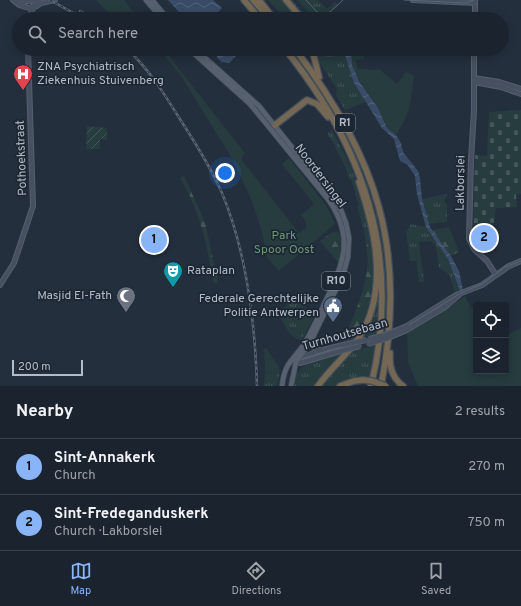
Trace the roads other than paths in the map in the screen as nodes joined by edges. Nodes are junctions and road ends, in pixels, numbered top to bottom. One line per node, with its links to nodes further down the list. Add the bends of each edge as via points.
1 (12, 0): 14 (street)
2 (16, 0): 3 (street)
3 (34, 0)
4 (39, 0): 14 (street)
5 (55, 0): 14 (street, via 40,3)
6 (146, 0): 16 (main road)
7 (152, 0): 17 (main road)
8 (244, 0): 18 (highway)
9 (253, 0): 19 (highway)
10 (259, 0): 20 (highway)
11 (286, 0): 21 (highway)
12 (413, 0): 13 (street)
13 (475, 2)
14 (32, 8): 15 (street)
15 (32, 12)
16 (156, 12)
17 (162, 12)
18 (254, 12)
19 (264, 12)
20 (268, 12)
21 (296, 12)
22 (28, 56): 39 (street, Pothoekstraat, via 34,206 14,263)
23 (197, 56): 36 (main road, Noordersingel / R10)
24 (203, 56): 36 (main road, Noordersingel / R10, via 248,94)
25 (291, 56): 29 (highway, R1)
26 (301, 56): 32 (highway, R1)
27 (314, 56): 32 (highway, R1)
28 (474, 56): 30 (street, Lakborslei)
29 (308, 80): 35 (highway, via 310,88); 49 (highway, R1, via 326,105 352,155 369,202 377,235 382,273 382,321 379,352)
30 (475, 80): 31 (street); 38 (street, Lakborslei, via 469,236 474,249 487,261)
31 (483, 81): 33 (street); 34 (street)
32 (321, 83): 40 (highway, R1, via 348,128 372,182 388,247)
33 (521, 89)
34 (521, 94)
35 (328, 117): 36 (highway, via 317,104 307,100); 47 (highway, via 359,184 372,232 377,282 373,306 362,332)
36 (272, 127): 41 (main road, Noordersingel / R10, via 338,206 348,233 349,251 345,270); 44 (main road, Noordersingel / R10, via 333,206 342,225 344,238 343,260 337,278)
37 (521, 261): 38 (street, Turnhoutsebaan)
38 (496, 275): 42 (street, Turnhoutsebaan, bridge, via 407,328)
39 (0, 285)
40 (391, 303): 50 (highway, R1, via 387,353); 52 (highway, via 394,331 390,368 397,382)
41 (311, 341): 43 (street, via 315,349); 44 (main road, Noordersingel / R10)
42 (367, 341): 43 (street, Turnhoutsebaan, bridge); 44 (street, Turnhoutsebaan, bridge, via 360,346 300,363)
43 (323, 350): 44 (street, Turnhoutsebaan)
44 (296, 359): 45 (main road, Noordersingel / R10, via 288,363); 46 (main road, Noordersingel / R10)
45 (282, 386)
46 (291, 386)
47 (318, 386)
48 (340, 386): 51 (highway, bridge, via 363,380)
49 (371, 386)
50 (381, 386)
51 (386, 386)
52 (403, 386)

